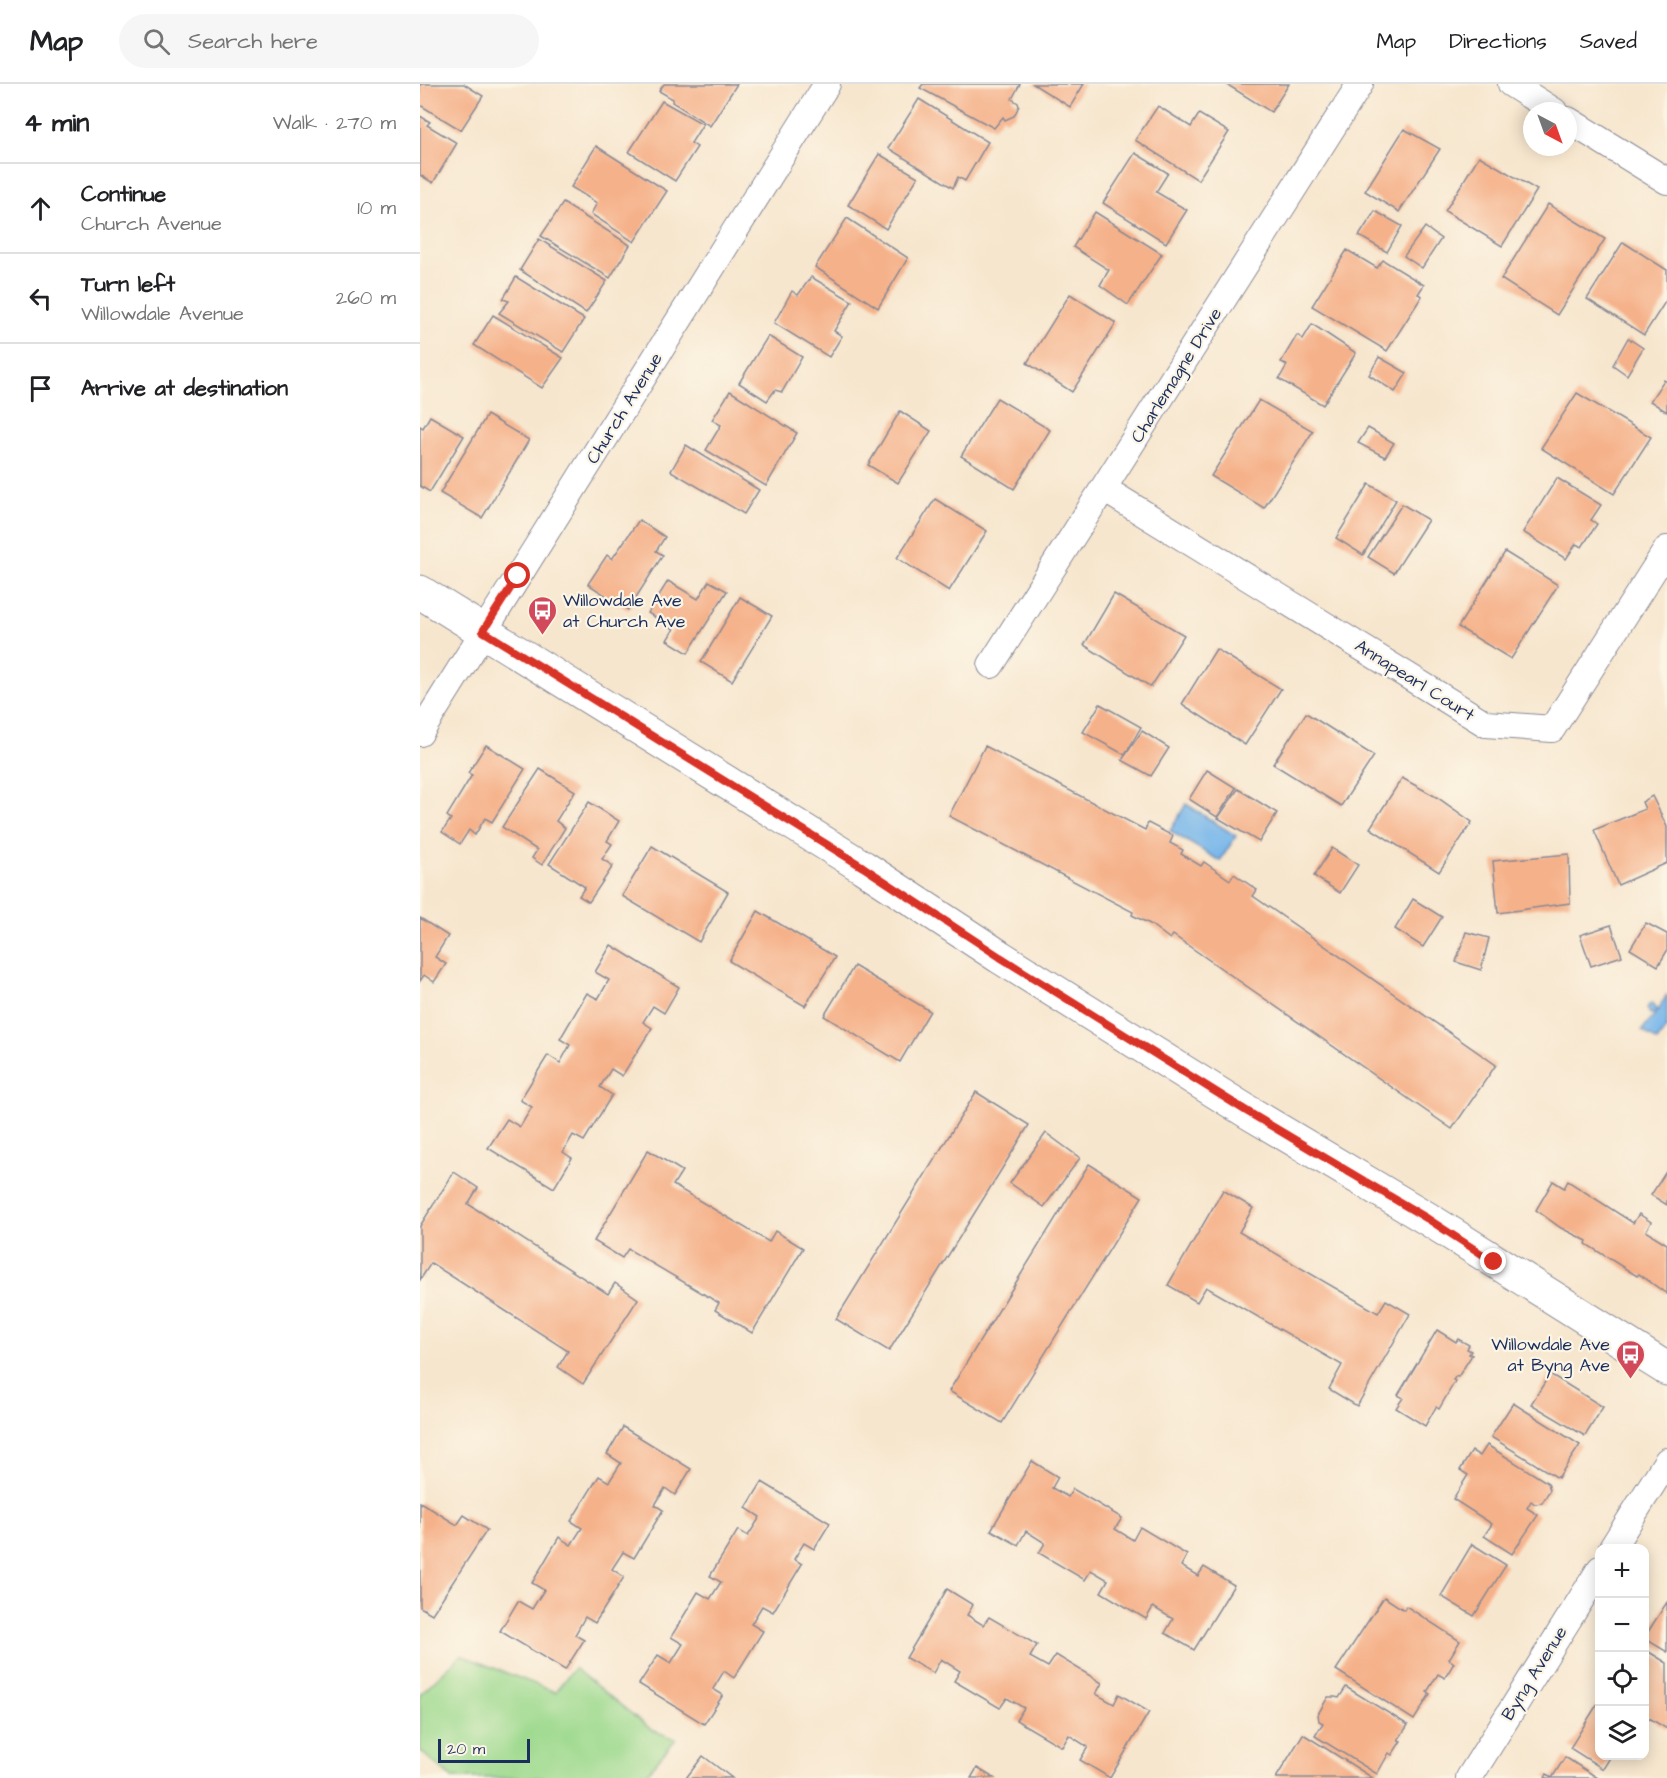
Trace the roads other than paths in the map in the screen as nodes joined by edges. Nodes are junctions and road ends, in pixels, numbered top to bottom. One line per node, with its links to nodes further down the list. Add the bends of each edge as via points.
1 (828, 84): 10 (street, Church Avenue)
2 (1360, 84): 7 (street, Charlemagne Drive)
3 (1511, 84): 4 (street)
4 (1540, 102)
5 (1577, 126): 6 (street)
6 (1667, 181)
7 (1104, 489): 8 (street, Annapearl Court, via 1486,724 1552,729); 11 (street, Charlemagne Drive)
8 (1667, 549)
9 (420, 592): 10 (street)
10 (483, 631): 12 (street, Church Avenue); 13 (street, via 1238,1106)
11 (991, 665)
12 (420, 733)
13 (1667, 1369)
14 (1667, 1461): 15 (street)
15 (1615, 1544)
16 (1595, 1575): 17 (street, Byng Avenue)
17 (1469, 1778)

